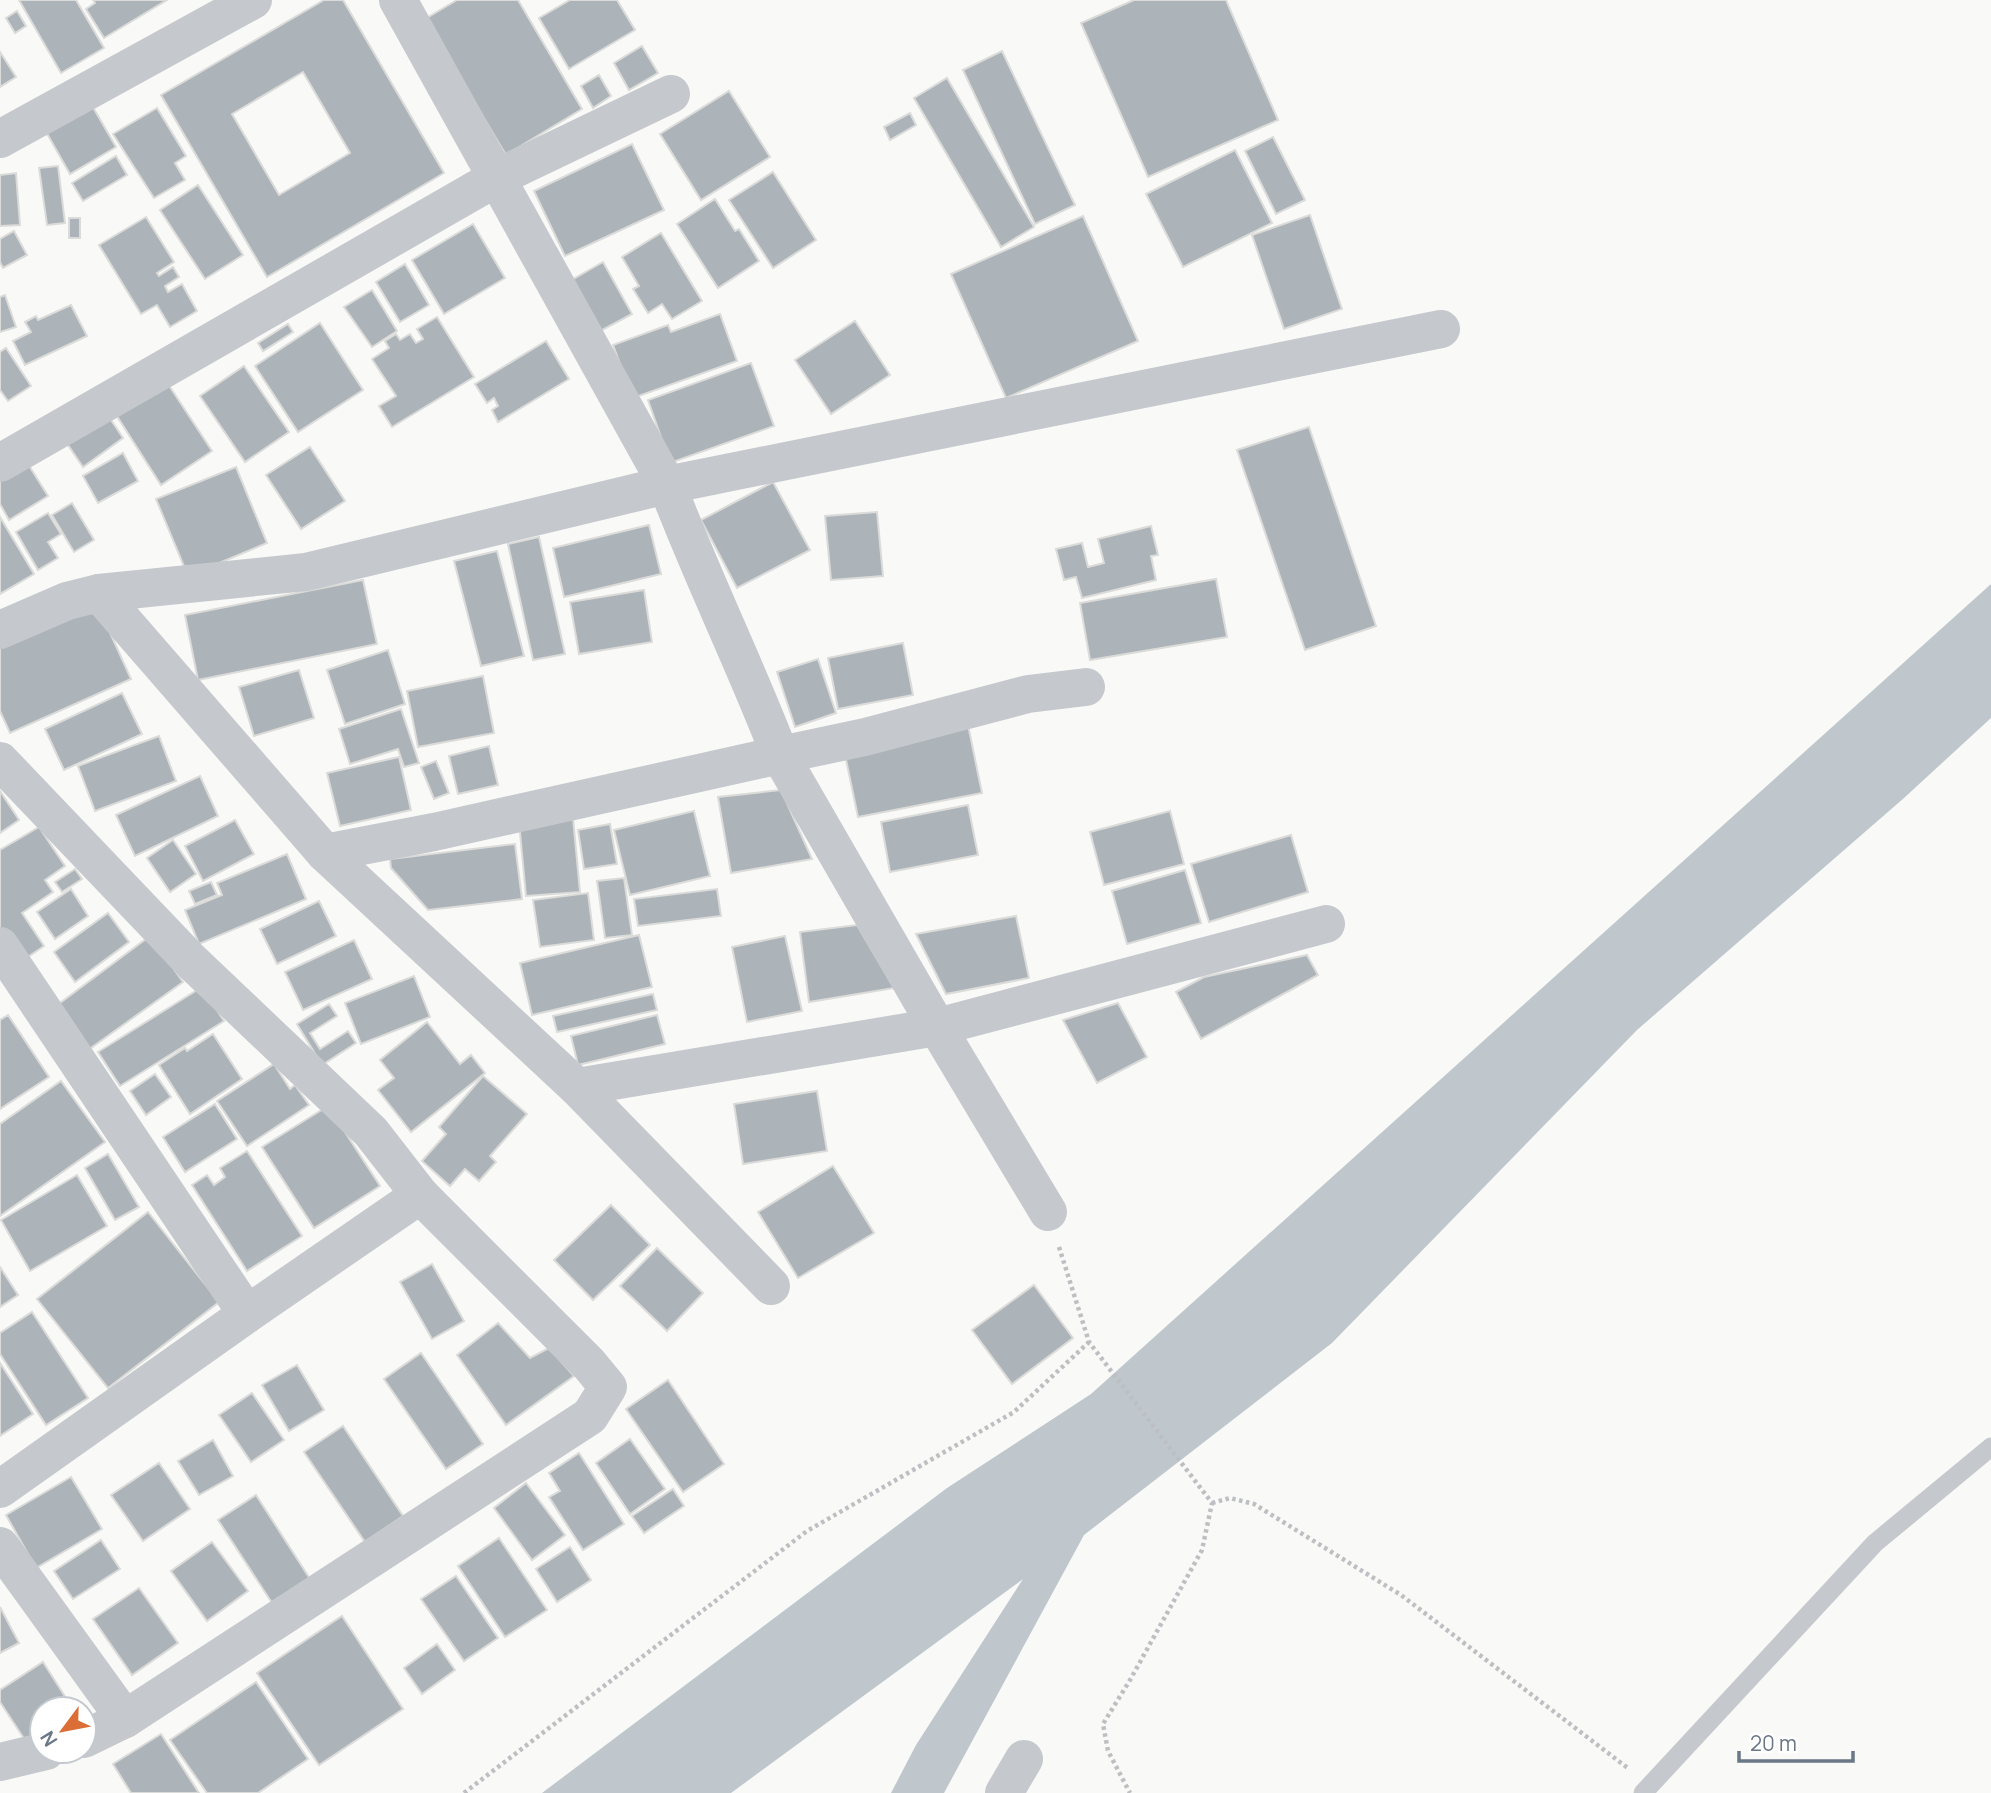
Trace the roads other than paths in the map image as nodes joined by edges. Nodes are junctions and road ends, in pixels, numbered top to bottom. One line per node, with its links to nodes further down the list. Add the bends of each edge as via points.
1 (253, 0): 4 (street)
2 (398, 0): 5 (street)
3 (671, 94): 5 (street)
4 (0, 139)
5 (498, 177): 7 (street); 8 (street)
6 (1441, 329): 8 (street)
7 (0, 463)
8 (667, 485): 9 (street, via 306,572); 12 (street)
9 (100, 593): 10 (street, via 66,601); 14 (street)
10 (0, 629)
11 (1086, 687): 12 (street, via 1028,694)
12 (780, 755): 14 (street); 17 (street)
13 (0, 761): 19 (street, via 190,960 371,1132)
14 (325, 853): 18 (street)
15 (1326, 924): 17 (street)
16 (0, 946): 22 (street)
17 (937, 1027): 18 (street); 20 (street)
18 (577, 1087): 21 (street)
19 (420, 1195): 22 (street); 26 (street, via 608,1387 590,1416)
20 (1048, 1212)
21 (771, 1286)
22 (247, 1314): 24 (street)
23 (1991, 1447): 31 (lane, via 1875,1543)
24 (0, 1489)
25 (0, 1546): 26 (street)
26 (125, 1719): 27 (street)
27 (98, 1733)
28 (28, 1755): 30 (street)
29 (1024, 1759): 32 (street)
30 (0, 1762)
31 (1647, 1789)
32 (1004, 1793)

